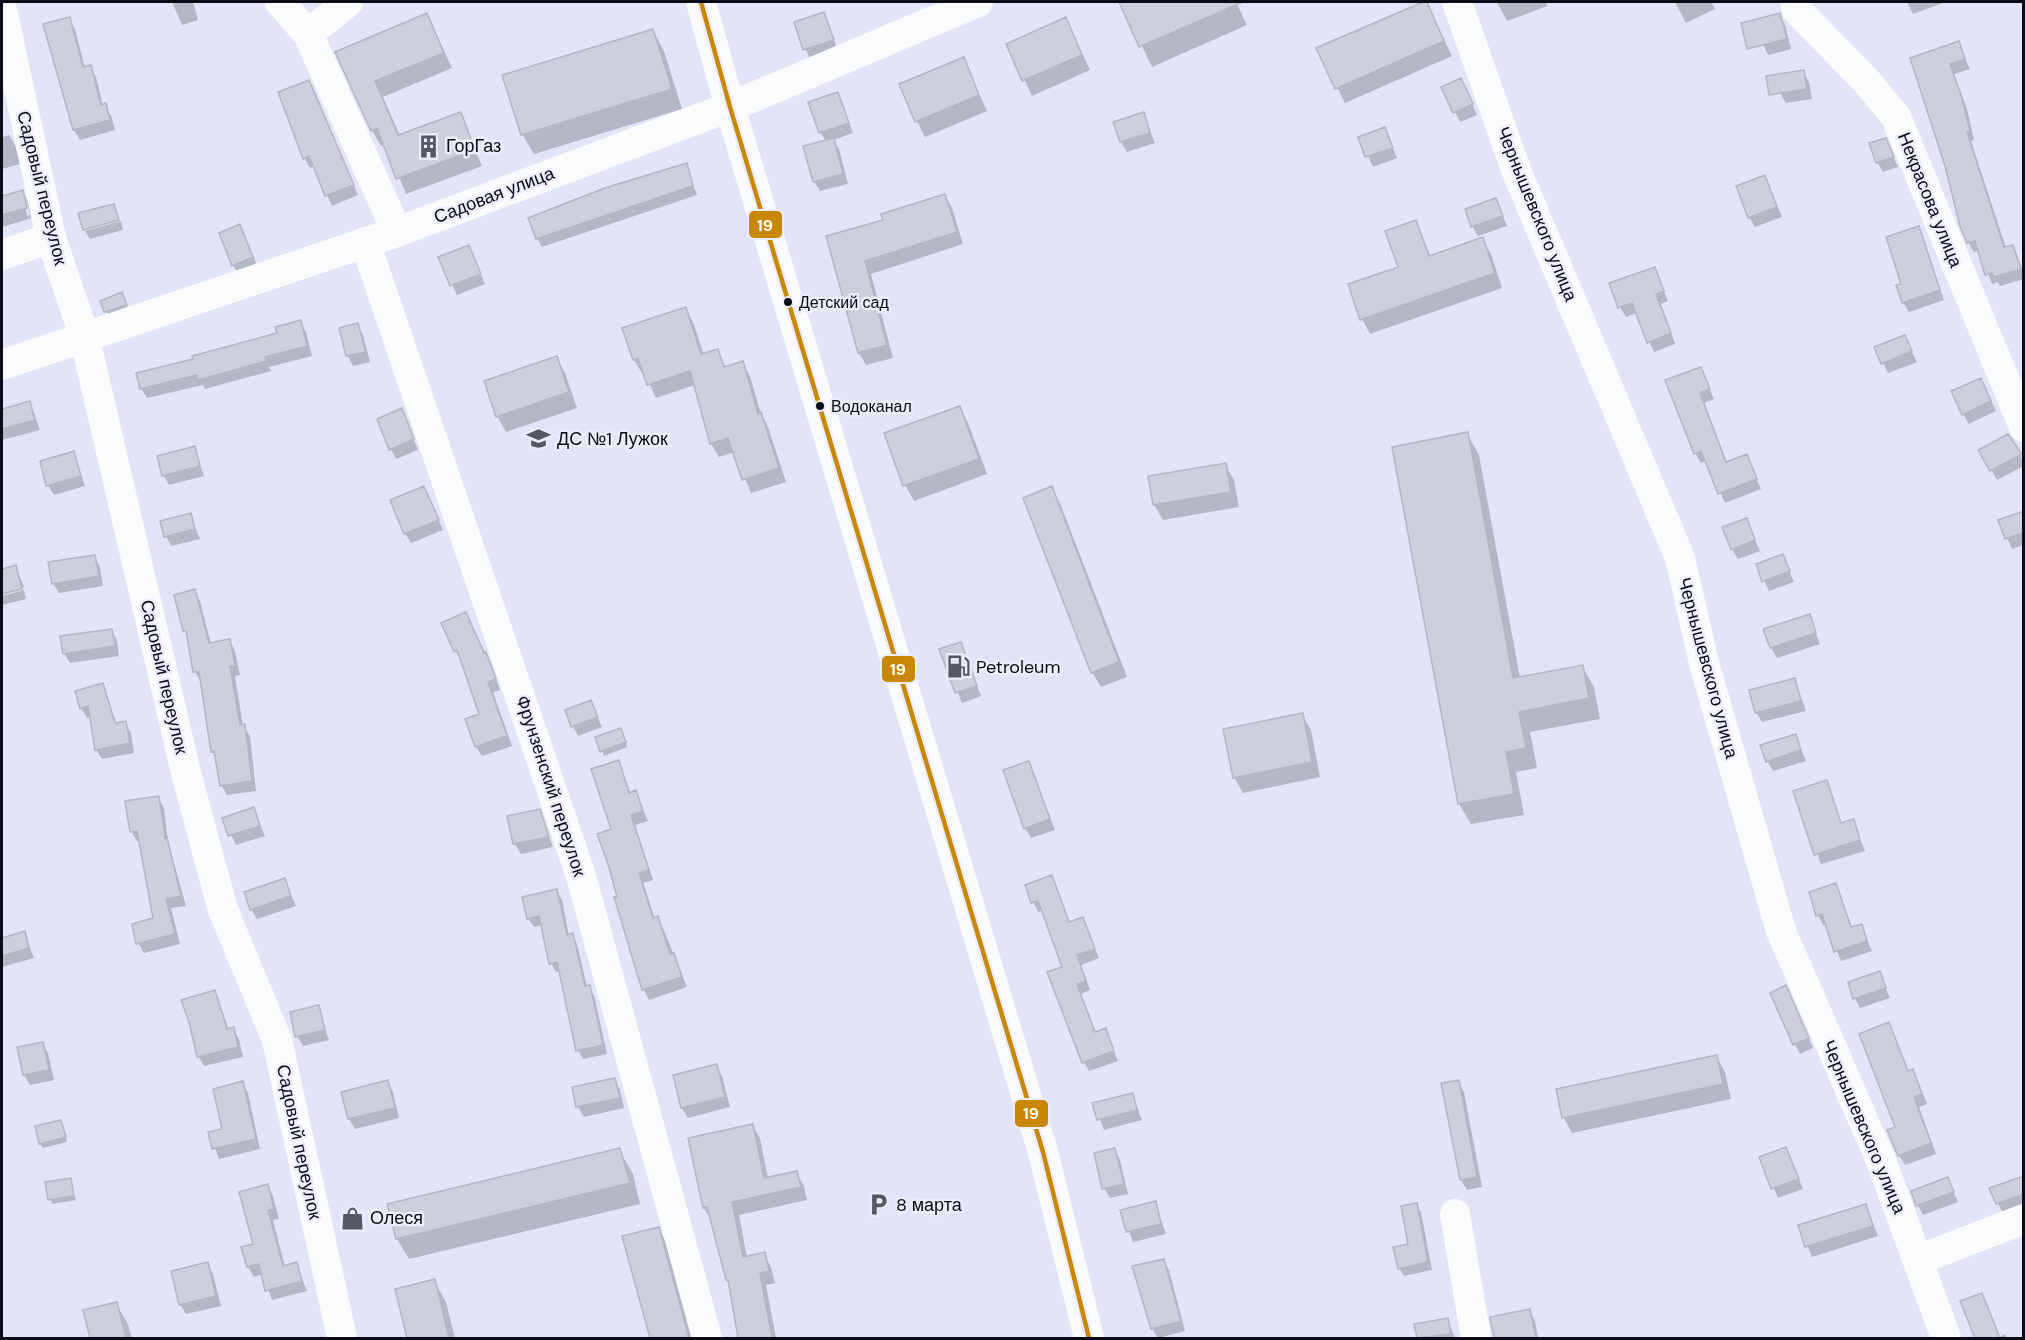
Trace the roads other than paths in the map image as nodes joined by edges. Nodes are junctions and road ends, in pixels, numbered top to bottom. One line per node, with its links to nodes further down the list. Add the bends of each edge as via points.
1 (280, 2): 8 (street)
2 (348, 2): 8 (street)
3 (701, 2): 9 (street)
4 (978, 2): 9 (street, Садовая улица)
5 (1457, 2): 19 (street, Чернышевского улица, via 1516,170 1680,558 1704,663 1781,931 1882,1163)
6 (1795, 2): 16 (street, Некрасова улица, via 1797,10 1896,117)
7 (2, 10): 11 (street, Садовый переулок)
8 (308, 34): 10 (street)
9 (730, 107): 10 (street, Садовая улица); 22 (street, via 1043,1152)
10 (397, 232): 12 (street, Садовая улица)
11 (51, 238): 13 (street); 14 (street, Садовый переулок)
12 (365, 242): 14 (street, Садовая улица); 21 (street, Фрунзенский переулок, via 581,876)
13 (2, 255)
14 (84, 335): 15 (street, Садовая улица); 20 (street, Садовый переулок, via 186,773 223,910 277,1040)
15 (2, 365)
16 (2024, 427)
17 (1455, 1214): 23 (street)
18 (2024, 1219): 19 (street)
19 (1918, 1260): 24 (street, Чернышевского улица)
20 (342, 1338)
21 (707, 1338)
22 (1089, 1338)
23 (1476, 1338)
24 (1946, 1338)

